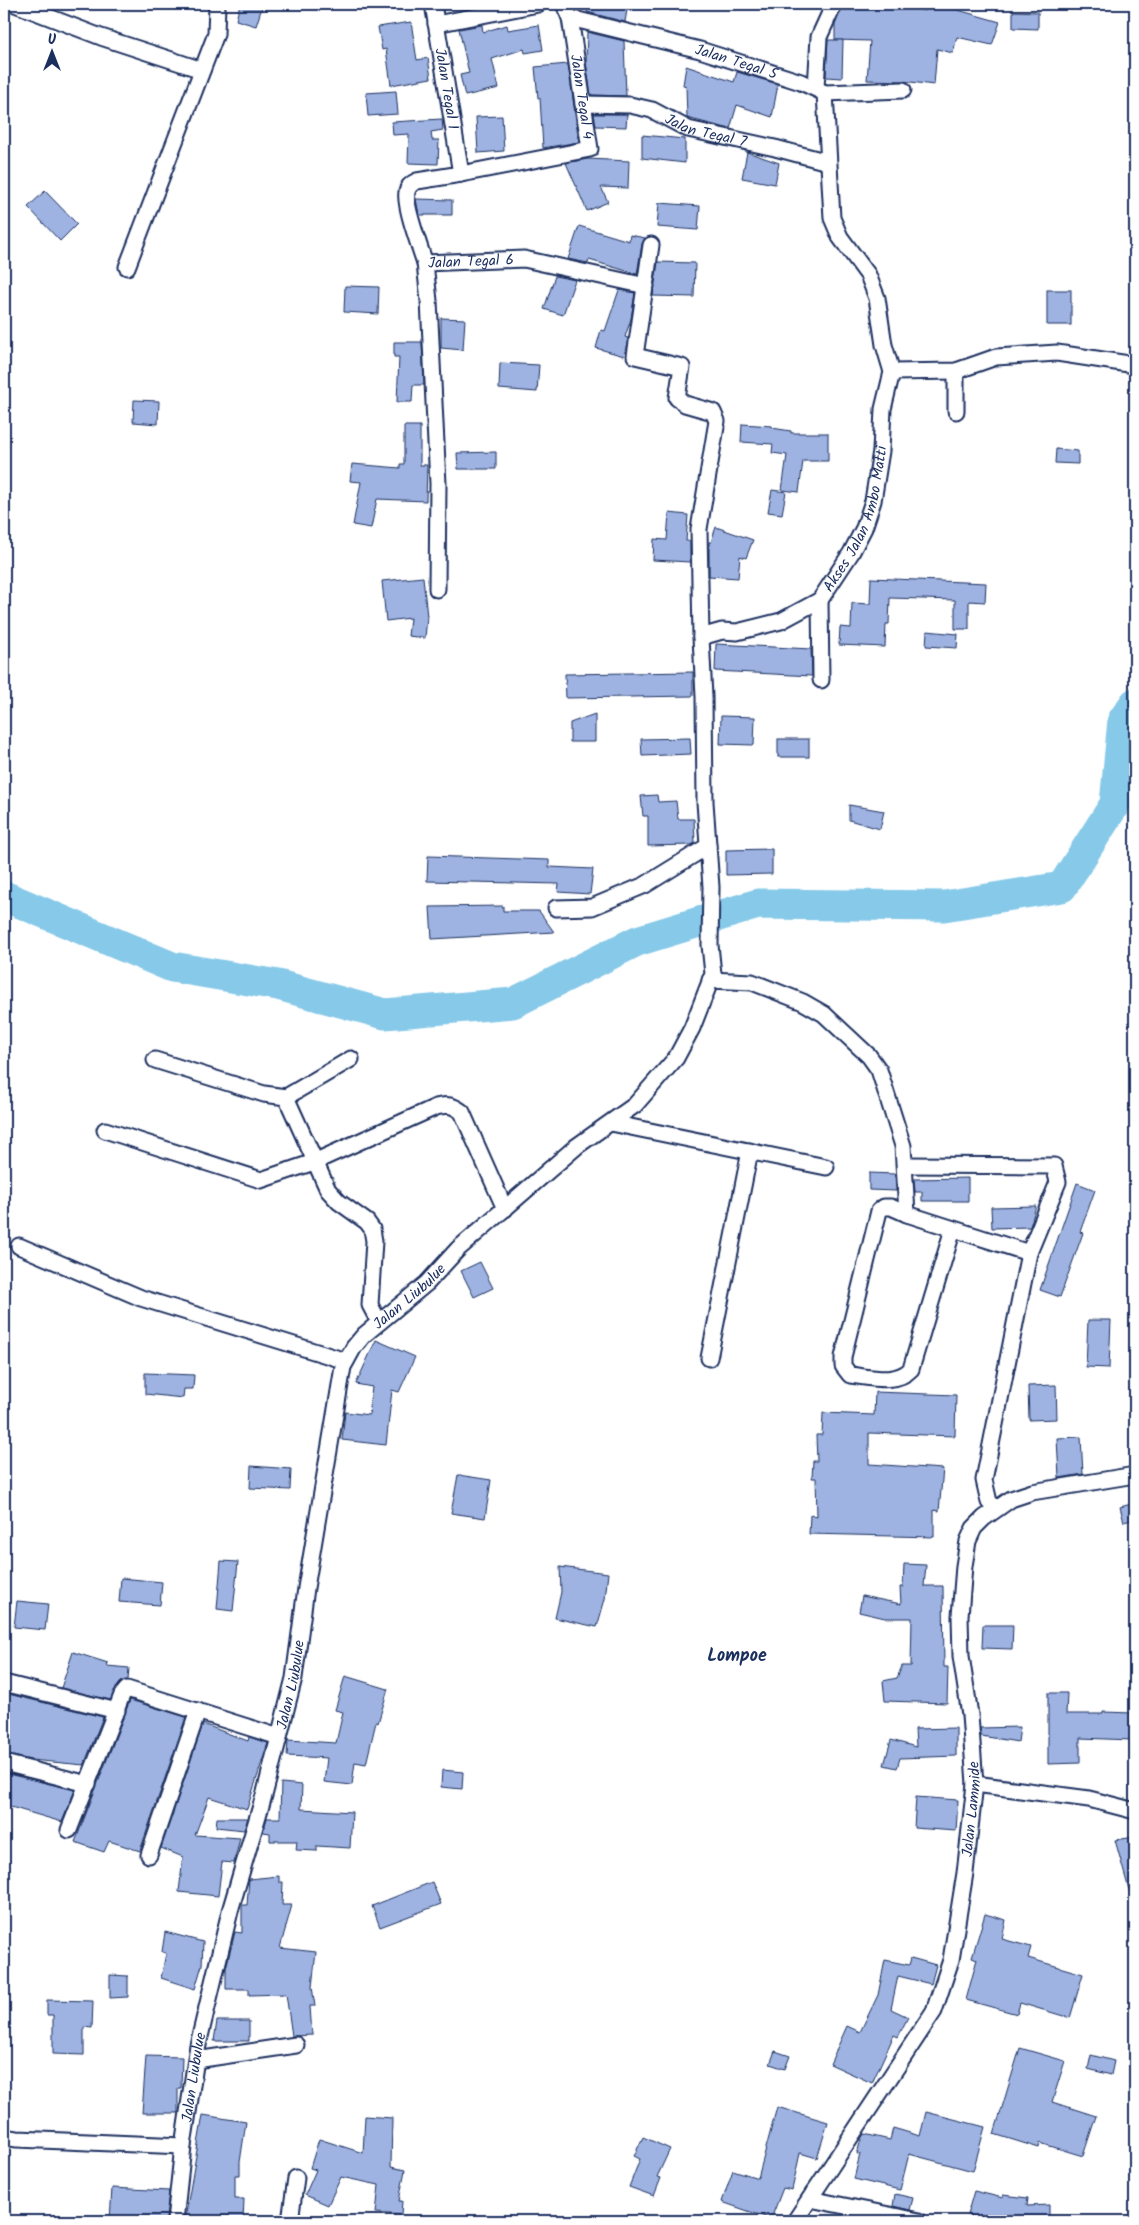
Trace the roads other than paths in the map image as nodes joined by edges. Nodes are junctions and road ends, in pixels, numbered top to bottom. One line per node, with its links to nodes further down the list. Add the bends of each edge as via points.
1 (15, 4): 8 (street)
2 (217, 4): 8 (street, via 216,34)
3 (433, 4): 7 (street, Jalan Tegal 1)
4 (538, 4): 7 (street)
5 (834, 4): 10 (street, via 818,37)
6 (567, 11): 10 (street, Jalan Tegal 5, via 700,50); 11 (street, Jalan Tegal 4)
7 (436, 24): 13 (street, Jalan Tegal 1)
8 (202, 70): 16 (street)
9 (903, 90): 10 (street, Jalan Tegal 5)
10 (821, 91): 12 (street)
11 (583, 104): 12 (street, Jalan Tegal 7, via 630,105 652,110 688,129); 13 (street, Jalan Tegal 4, via 589,150)
12 (828, 162): 20 (street, via 832,218 840,237 868,275 878,298 884,345)
13 (461, 174): 15 (street, Jalan Tegal 6, via 417,181 408,189 407,202)
14 (651, 245): 17 (street)
15 (425, 263): 17 (street, Jalan Tegal 6, via 524,259); 22 (street, via 438,484)
16 (127, 268)
17 (646, 286): 24 (street, via 635,356 682,367 677,398 685,404 713,412 717,421 699,529)
18 (1135, 365): 19 (street, via 1057,353 996,357)
19 (956, 370): 20 (street); 21 (street)
20 (892, 372): 23 (street, Akses Jalan Ambo Matti, via 883,409 882,451 873,501 851,553)
21 (956, 411)
22 (437, 589)
23 (820, 600): 24 (street, Akses Jalan Ambo Matti, via 781,621 737,632 722,630); 25 (street)
24 (701, 637): 26 (street)
25 (821, 680)
26 (708, 846): 27 (street, via 645,885 592,907); 28 (street, Jalan Liubulue, via 713,974)
27 (556, 908)
28 (710, 980): 32 (street, Jalan Liubulue, via 692,1028 676,1058 640,1099); 36 (street, via 752,982 777,990 824,1014 845,1033 879,1070)
29 (351, 1059): 31 (street)
30 (155, 1060): 31 (street, via 264,1094)
31 (286, 1097): 35 (street)
32 (611, 1123): 34 (street); 38 (street, Jalan Liubulue, via 577,1146)
33 (104, 1130): 35 (street, via 261,1180)
34 (750, 1151): 37 (street); 44 (street)
35 (314, 1162): 38 (street, via 436,1107 455,1107 462,1112); 43 (street, via 328,1190 372,1229 370,1305)
36 (906, 1165): 39 (street); 42 (street, via 1054,1166 1058,1182)
37 (826, 1167)
38 (505, 1209): 43 (street, Jalan Liubulue, via 458,1249 427,1283)
39 (907, 1214): 40 (street); 40 (street, via 891,1207 880,1211 843,1357 843,1366 850,1375 894,1378 904,1376 911,1369)
40 (953, 1229): 42 (street)
41 (19, 1246): 45 (street, via 141,1298)
42 (1029, 1253): 47 (street, via 984,1480 989,1502)
43 (379, 1322): 45 (street, Jalan Liubulue, via 359,1341)
44 (709, 1358)
45 (346, 1361): 51 (street, Jalan Liubulue, via 334,1413 294,1678)
46 (1135, 1475): 47 (street, Jalan Lammide, via 1032,1492)
47 (996, 1508): 54 (street, Jalan Lammide, via 974,1528 968,1541 960,1616 961,1656 970,1715)
48 (4, 1682): 49 (street)
49 (116, 1711): 50 (street, via 127,1689); 53 (street)
50 (198, 1711): 51 (street); 57 (street)
51 (279, 1737): 59 (street, Jalan Liubulue, via 227,1920)
52 (4, 1763): 53 (street)
53 (88, 1784): 56 (street)
54 (975, 1784): 55 (street, via 1089,1799); 63 (street, Jalan Lammide, via 955,1942 934,2011)
55 (1135, 1811)
56 (69, 1830)
57 (149, 1855)
58 (296, 2045): 59 (street)
59 (196, 2060): 61 (street, Jalan Liubulue)
60 (4, 2136): 61 (street)
61 (183, 2146): 64 (street, Jalan Liubulue)
62 (296, 2178): 65 (street)
63 (810, 2199): 66 (street, Jalan Lammide); 67 (street)
64 (175, 2221)
65 (290, 2221)
66 (795, 2221)
67 (919, 2221)

